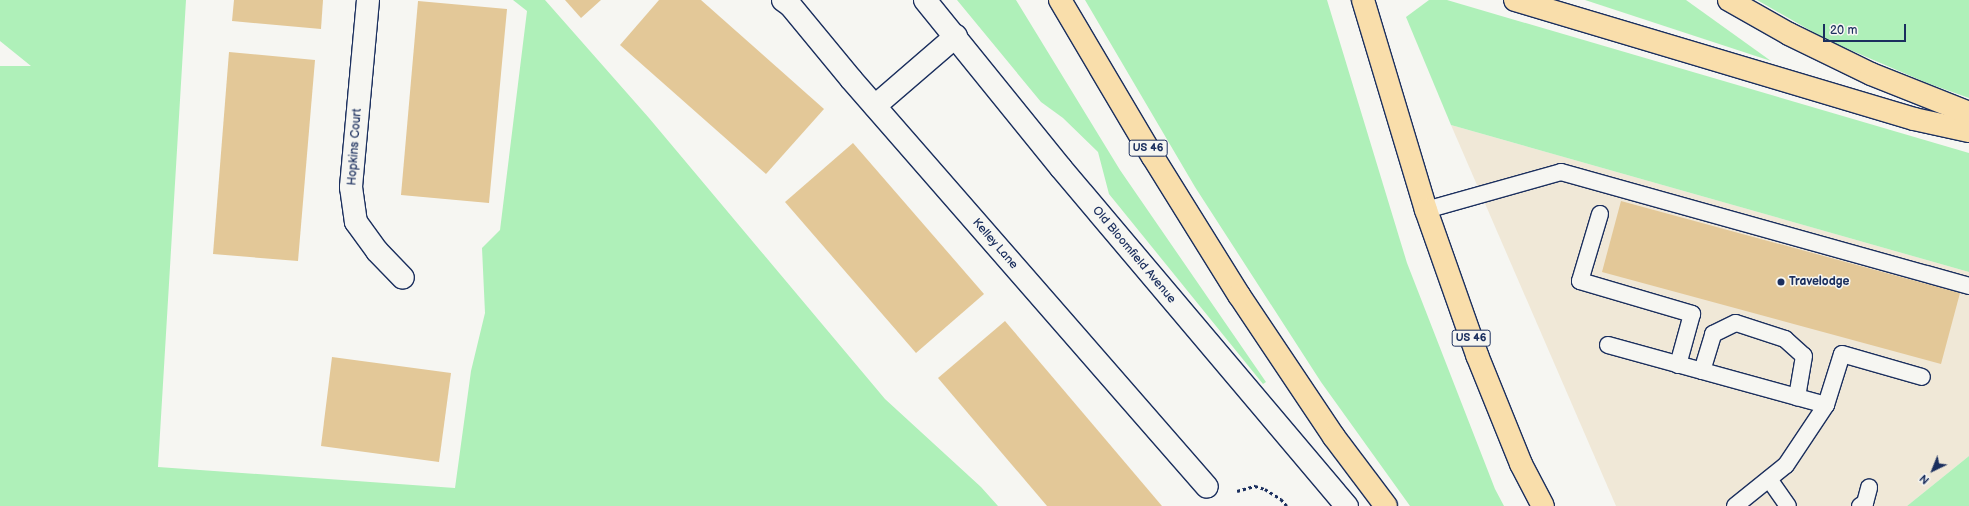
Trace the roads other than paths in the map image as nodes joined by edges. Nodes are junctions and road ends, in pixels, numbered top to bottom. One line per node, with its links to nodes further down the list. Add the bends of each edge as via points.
1 (368, 0): 14 (street, Hopkins Court, via 350,187 356,222 377,251)
2 (783, 0): 9 (street, Kelley Lane, via 790,5)
3 (925, 0): 8 (street, Old Bloomfield Avenue)
4 (1060, 0): 26 (highway, US 46, via 1239,295 1334,437)
5 (1363, 0): 12 (highway, US 46)
6 (1515, 0): 11 (highway, via 1914,118)
7 (1729, 0): 10 (highway, via 1789,34 1871,74)
8 (956, 36): 9 (street); 25 (street, Old Bloomfield Avenue, via 1061,168)
9 (875, 106): 23 (street, Kelley Lane)
10 (1969, 113)
11 (1969, 131)
12 (1426, 210): 15 (lane, via 1561,172); 27 (highway, US 46, via 1477,355 1521,464)
13 (1600, 214): 17 (lane, via 1580,281 1692,314)
14 (403, 278)
15 (1969, 286)
16 (1608, 345): 17 (lane)
17 (1678, 364): 18 (lane)
18 (1702, 371): 20 (lane); 20 (lane, via 1713,334 1736,323 1784,339 1804,356)
19 (1922, 377): 21 (lane, via 1842,354)
20 (1797, 397): 21 (lane)
21 (1826, 405): 22 (lane, via 1786,465)
22 (1769, 480): 28 (lane); 29 (lane)
23 (1207, 487)
24 (1869, 488): 30 (lane, via 1864,503)
25 (1348, 506)
26 (1386, 506)
27 (1543, 506)
28 (1735, 506)
29 (1788, 506)
30 (1860, 506)

